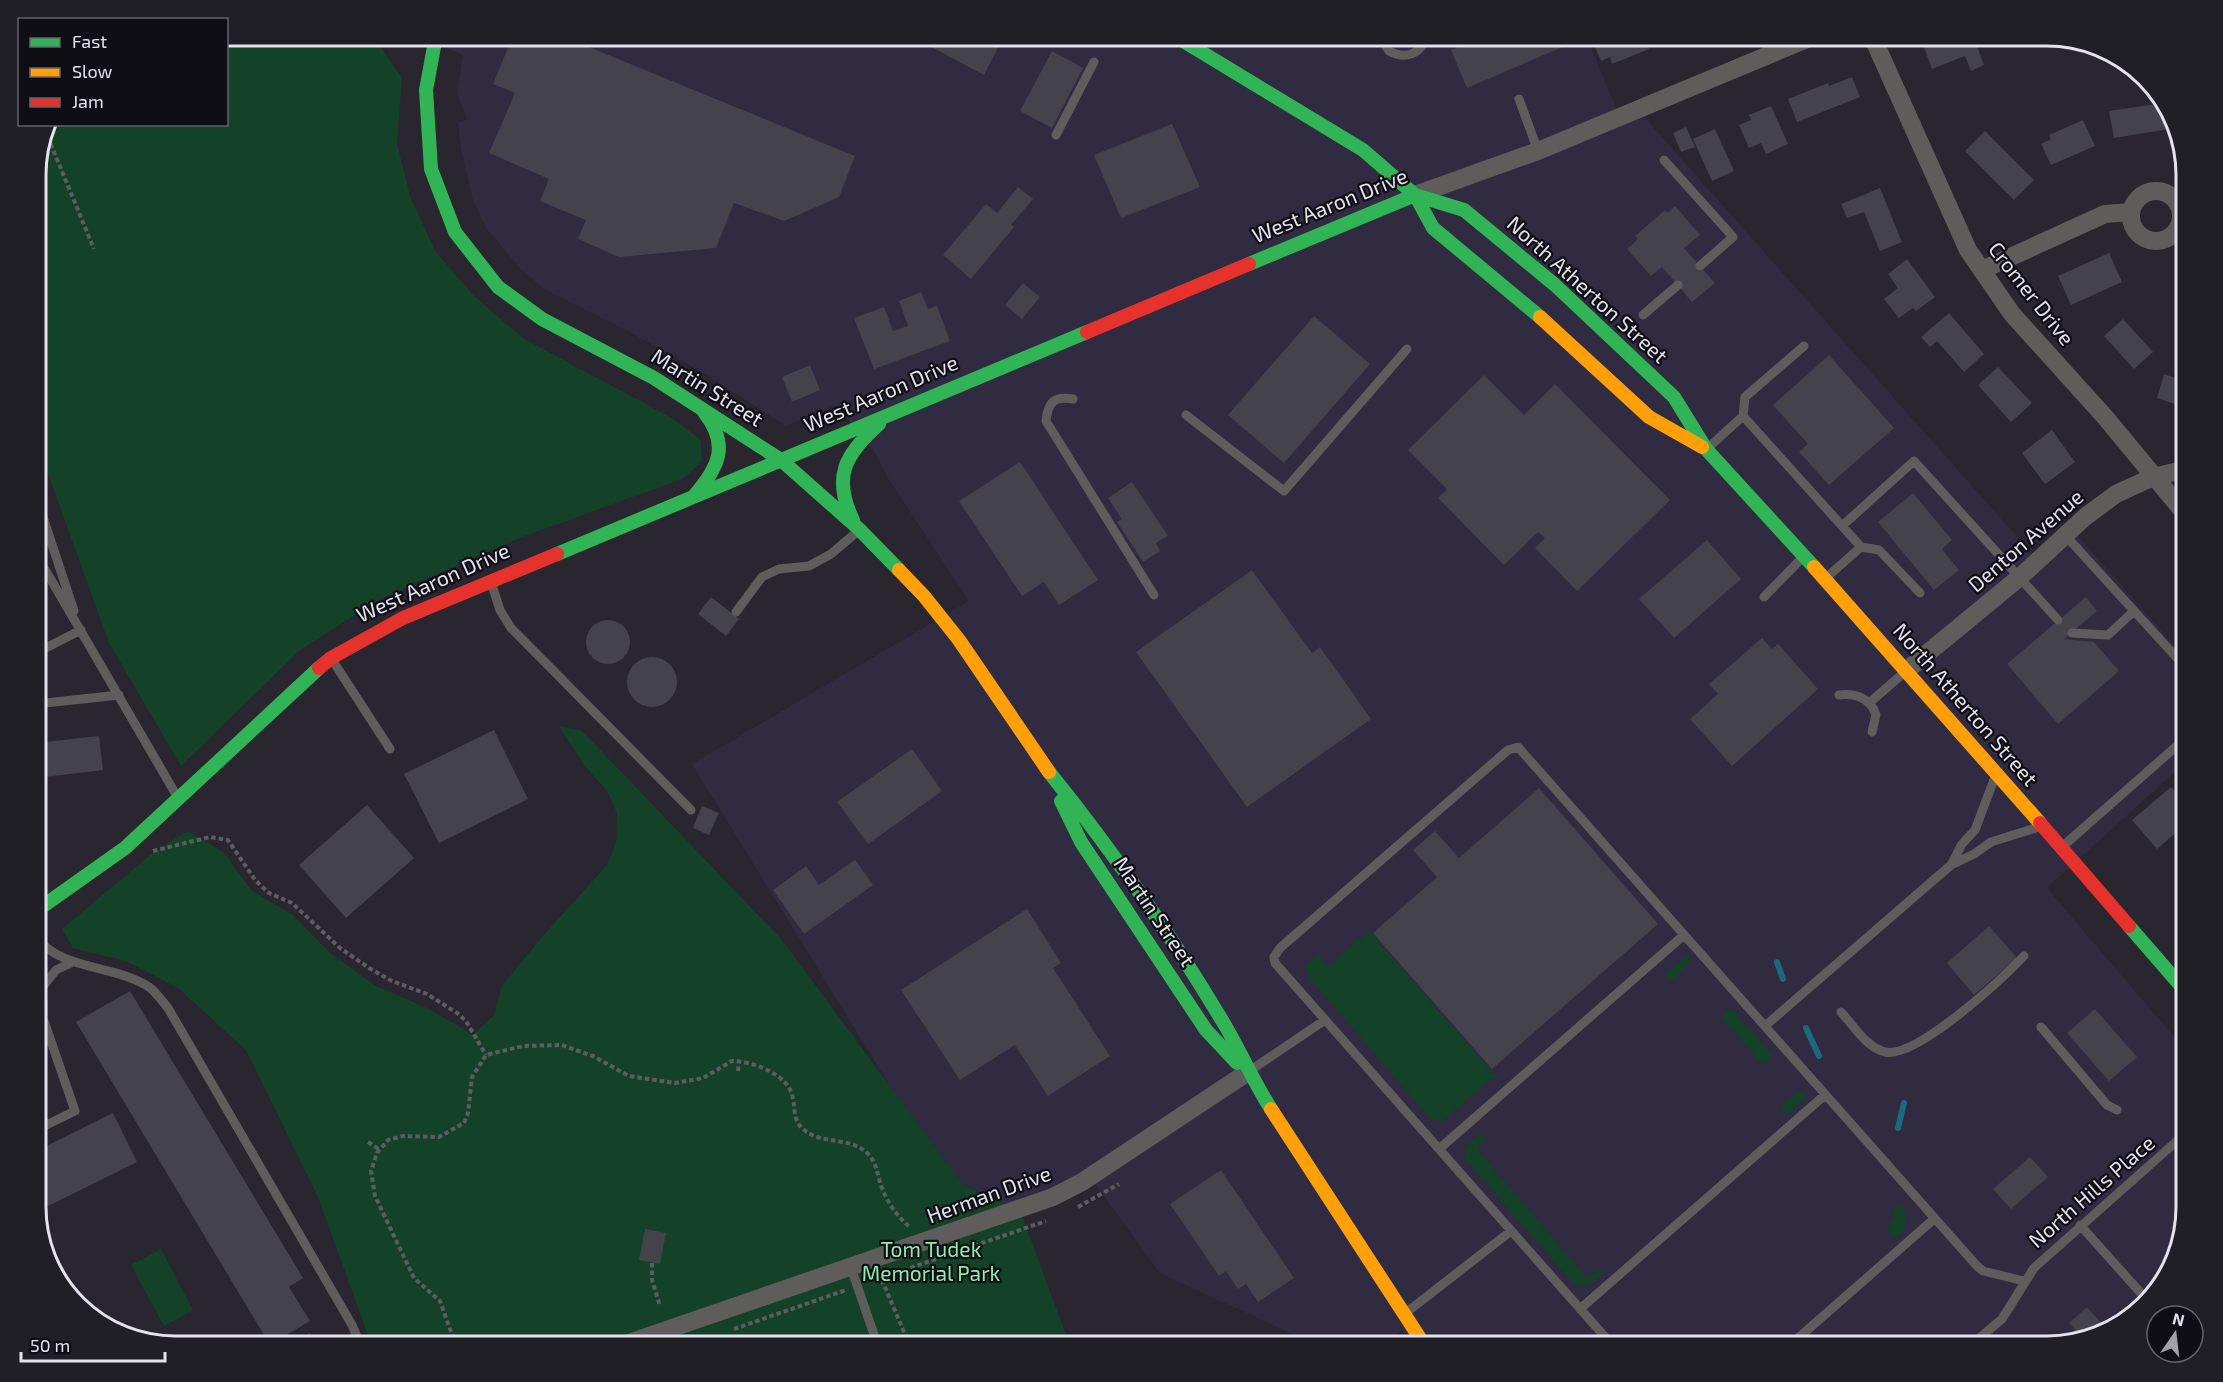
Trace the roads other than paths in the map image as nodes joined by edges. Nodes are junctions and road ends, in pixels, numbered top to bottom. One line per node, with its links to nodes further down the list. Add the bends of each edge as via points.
1 (434, 46): 21 (street, Martin Street, via 427,75 428,147 437,189 461,241 516,302)
2 (1191, 46): 12 (street, North Atherton Street, via 1363,150)
3 (1386, 46): 4 (lane, via 1405,56)
4 (1421, 46)
5 (1790, 46): 10 (street, West Aaron Drive)
6 (1876, 46): 15 (street, Cromer Drive, via 1959,231)
7 (1094, 62): 9 (lane)
8 (1519, 99): 10 (lane)
9 (1056, 135)
10 (1538, 151): 12 (street, West Aaron Drive)
11 (1664, 160): 14 (lane, via 1733,237)
12 (1415, 195): 22 (street, West Aaron Drive); 25 (street, North Atherton Street, via 1433,228 1533,310 1649,417); 25 (street, North Atherton Street, via 1464,210 1555,285 1674,397)
13 (2131, 212): 15 (street, via 2106,214)
14 (1700, 266)
15 (1982, 270): 28 (street, Cromer Drive, via 2012,314)
16 (1678, 285): 17 (lane)
17 (1643, 315)
18 (1804, 346): 24 (lane, via 1745,398)
19 (1407, 349): 23 (lane, via 1284,491)
20 (1073, 399): 42 (lane, via 1053,401 1047,409 1046,421)
21 (698, 405): 26 (street, Martin Street); 29 (street, via 714,422 719,456 710,476)
22 (889, 415): 26 (street, West Aaron Drive); 33 (street, via 863,437 841,475 843,498)
23 (1186, 415)
24 (1743, 416): 25 (lane); 31 (lane)
25 (1706, 449): 36 (street, North Atherton Street)
26 (781, 460): 29 (street, West Aaron Drive); 33 (street, Martin Street)
27 (2176, 472): 28 (street, Denton Avenue)
28 (2153, 477): 30 (street, Cromer Drive); 34 (street, Denton Avenue, via 2116,495)
29 (693, 497): 40 (street, West Aaron Drive)
30 (2176, 503)
31 (1842, 526): 35 (lane); 38 (lane, via 1914,461)
32 (47, 529): 47 (lane)
33 (859, 529): 45 (lane, via 831,554 809,566 779,568 762,577); 78 (street, Martin Street, via 943,619 1042,763 1081,842 1206,1030)
34 (2066, 535): 38 (street, Denton Avenue); 44 (lane)
35 (1861, 547): 39 (lane); 41 (lane, via 1879,550)
36 (1805, 555): 39 (street, North Atherton Street); 43 (lane)
37 (47, 573): 47 (lane)
38 (2020, 577): 46 (lane); 52 (street, Denton Avenue)
39 (1824, 579): 52 (street, North Atherton Street)
40 (490, 580): 51 (street, West Aaron Drive, via 404,618); 62 (lane, via 511,628)
41 (1920, 593)
42 (1154, 595)
43 (1764, 597)
44 (2134, 611): 48 (lane, via 2108,635); 50 (lane)
45 (736, 612)
46 (2058, 620)
47 (81, 630): 49 (lane); 53 (lane)
48 (2072, 633)
49 (47, 647)
50 (2176, 657)
51 (331, 658): 59 (lane); 61 (street, West Aaron Drive)
52 (1907, 670): 56 (lane); 60 (street, North Atherton Street)
53 (118, 695): 55 (lane); 61 (lane)
54 (1839, 695): 56 (lane, via 1854,695)
55 (47, 703)
56 (1869, 703): 57 (lane, via 1876,715)
57 (1872, 732)
58 (2176, 747): 64 (lane)
59 (390, 749)
60 (1996, 774): 63 (street, North Atherton Street); 65 (lane, via 1975,830)
61 (179, 800): 66 (street, West Aaron Drive, via 125,849)
62 (691, 810)
63 (2042, 826): 64 (street, North Atherton Street); 65 (lane, via 1991,842)
64 (2061, 848): 71 (street, North Atherton Street)
65 (1951, 865): 75 (lane)
66 (47, 903)
67 (1684, 934): 74 (lane, via 1522,750 1513,747 1276,952 1275,963); 75 (lane); 83 (lane)
68 (47, 944): 70 (lane)
69 (2024, 956): 73 (lane, via 1937,1031 1903,1050 1888,1052 1875,1048)
70 (73, 962): 72 (lane, via 56,970); 92 (lane, via 93,965 150,987 168,1008)
71 (2176, 980)
72 (47, 981)
73 (1841, 1012)
74 (1325, 1020): 78 (lane); 83 (lane)
75 (1765, 1026): 79 (lane)
76 (2042, 1027): 80 (lane, via 2107,1105)
77 (47, 1030): 81 (lane, via 75,1110)
78 (1248, 1072): 87 (street, Herman Drive, via 1082,1182 1053,1197); 91 (street, Martin Street)
79 (1825, 1095): 84 (lane); 90 (lane)
80 (2117, 1110)
81 (47, 1124)
82 (2176, 1142): 85 (lane, North Hills Place)
83 (1439, 1149): 86 (lane)
84 (1934, 1219): 88 (lane, via 1983,1271); 97 (lane)
85 (2080, 1225): 88 (lane, North Hills Place); 89 (lane)
86 (1511, 1231): 90 (lane); 91 (lane)
87 (851, 1268): 93 (street, Herman Drive); 94 (lane)
88 (2024, 1281): 98 (lane, North Hills Place, via 2002,1319)
89 (2142, 1294)
90 (1580, 1309): 96 (lane)
91 (1406, 1313): 95 (street, Martin Street)
92 (356, 1336)
93 (650, 1336)
94 (875, 1336)
95 (1425, 1336)
96 (1603, 1336)
97 (1800, 1336)
98 (1982, 1336)

